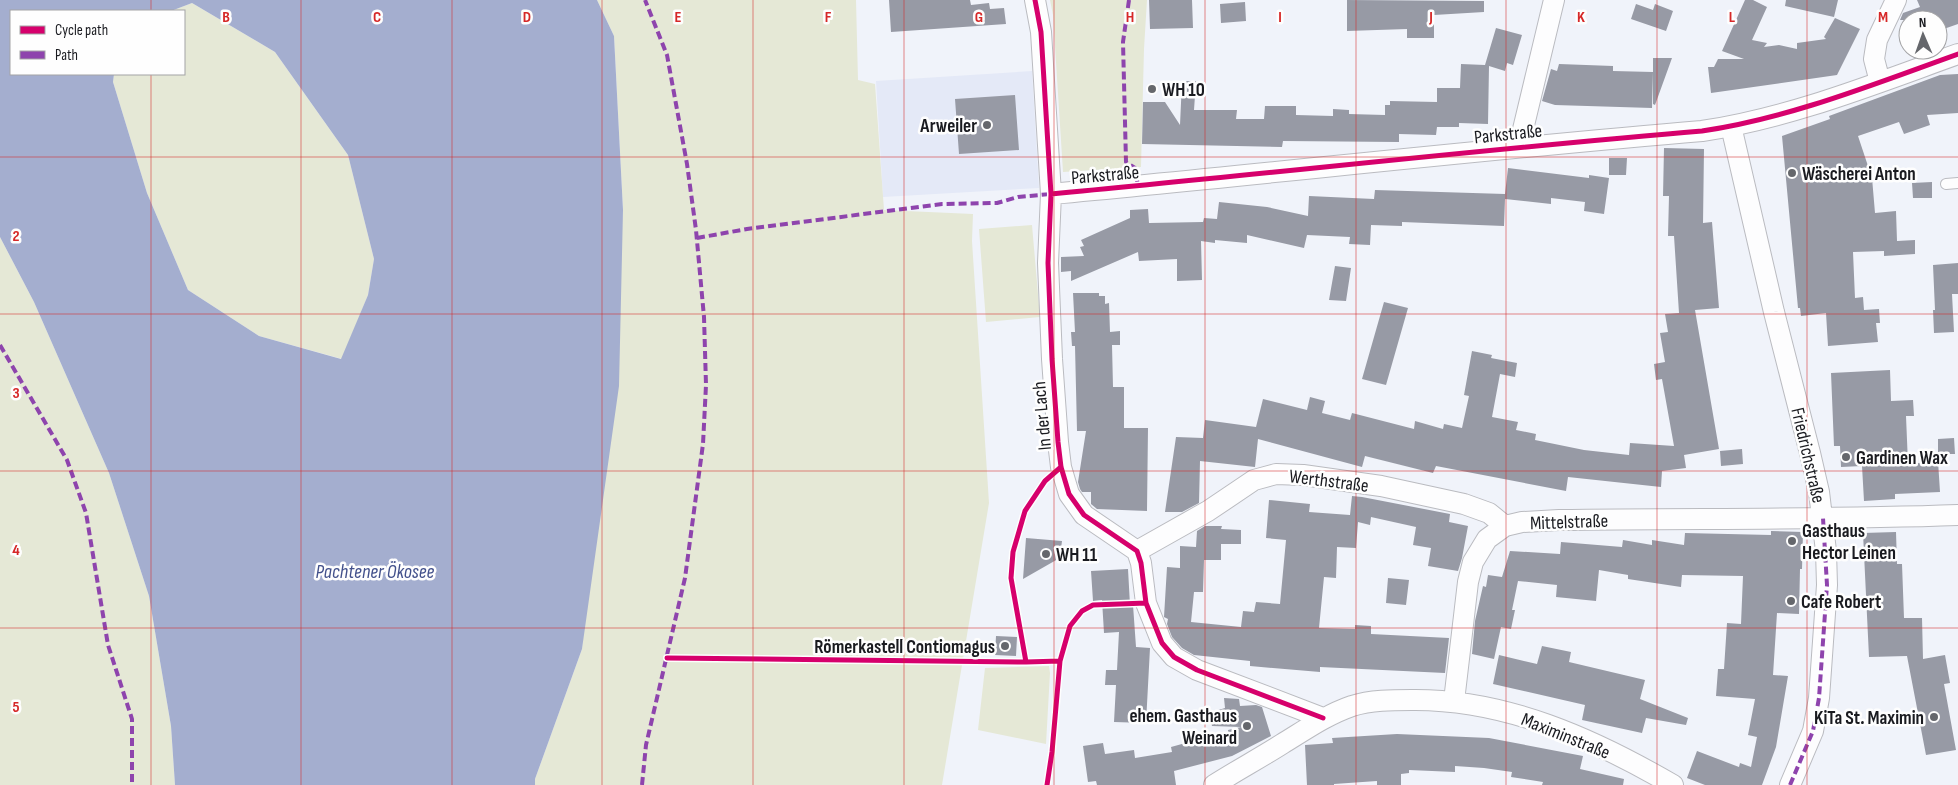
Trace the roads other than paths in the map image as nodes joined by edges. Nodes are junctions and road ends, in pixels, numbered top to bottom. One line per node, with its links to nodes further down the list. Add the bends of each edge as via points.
1 (1034, 0): 10 (street, In der Lach, via 1041,32)
2 (1554, 0): 7 (street)
3 (1896, 0): 5 (street, via 1877,40 1874,60)
4 (1958, 54): 5 (street, Parkstraße)
5 (1880, 82): 6 (street, Parkstraße, via 1775,116)
6 (1731, 126): 7 (street, Parkstraße); 12 (street, Friedrichstraße)
7 (1520, 146): 10 (street, Parkstraße)
8 (1958, 183): 9 (lane)
9 (1946, 184)
10 (1051, 194): 14 (street, In der Lach, via 1050,320 1061,467 1069,494 1084,514)
11 (1958, 515): 12 (street, Mittelstraße)
12 (1823, 518): 13 (street, Mittelstraße, via 1559,520); 19 (street, Friedrichstraße, via 1827,585 1818,698 1813,731)
13 (1505, 526): 14 (street, Werthstraße, via 1488,513 1464,504 1381,486 1276,474 1254,480); 15 (street, Mittelstraße, via 1488,539 1473,562)
14 (1137, 551): 16 (street, via 1146,602 1162,643 1174,658 1197,670)
15 (1454, 702): 16 (street, Maximinstraße, via 1386,700 1353,706); 18 (street, Maximinstraße, via 1479,704 1539,721)
16 (1323, 718): 17 (street, Maximinstraße)
17 (1214, 785)
18 (1673, 785)
19 (1790, 785)

